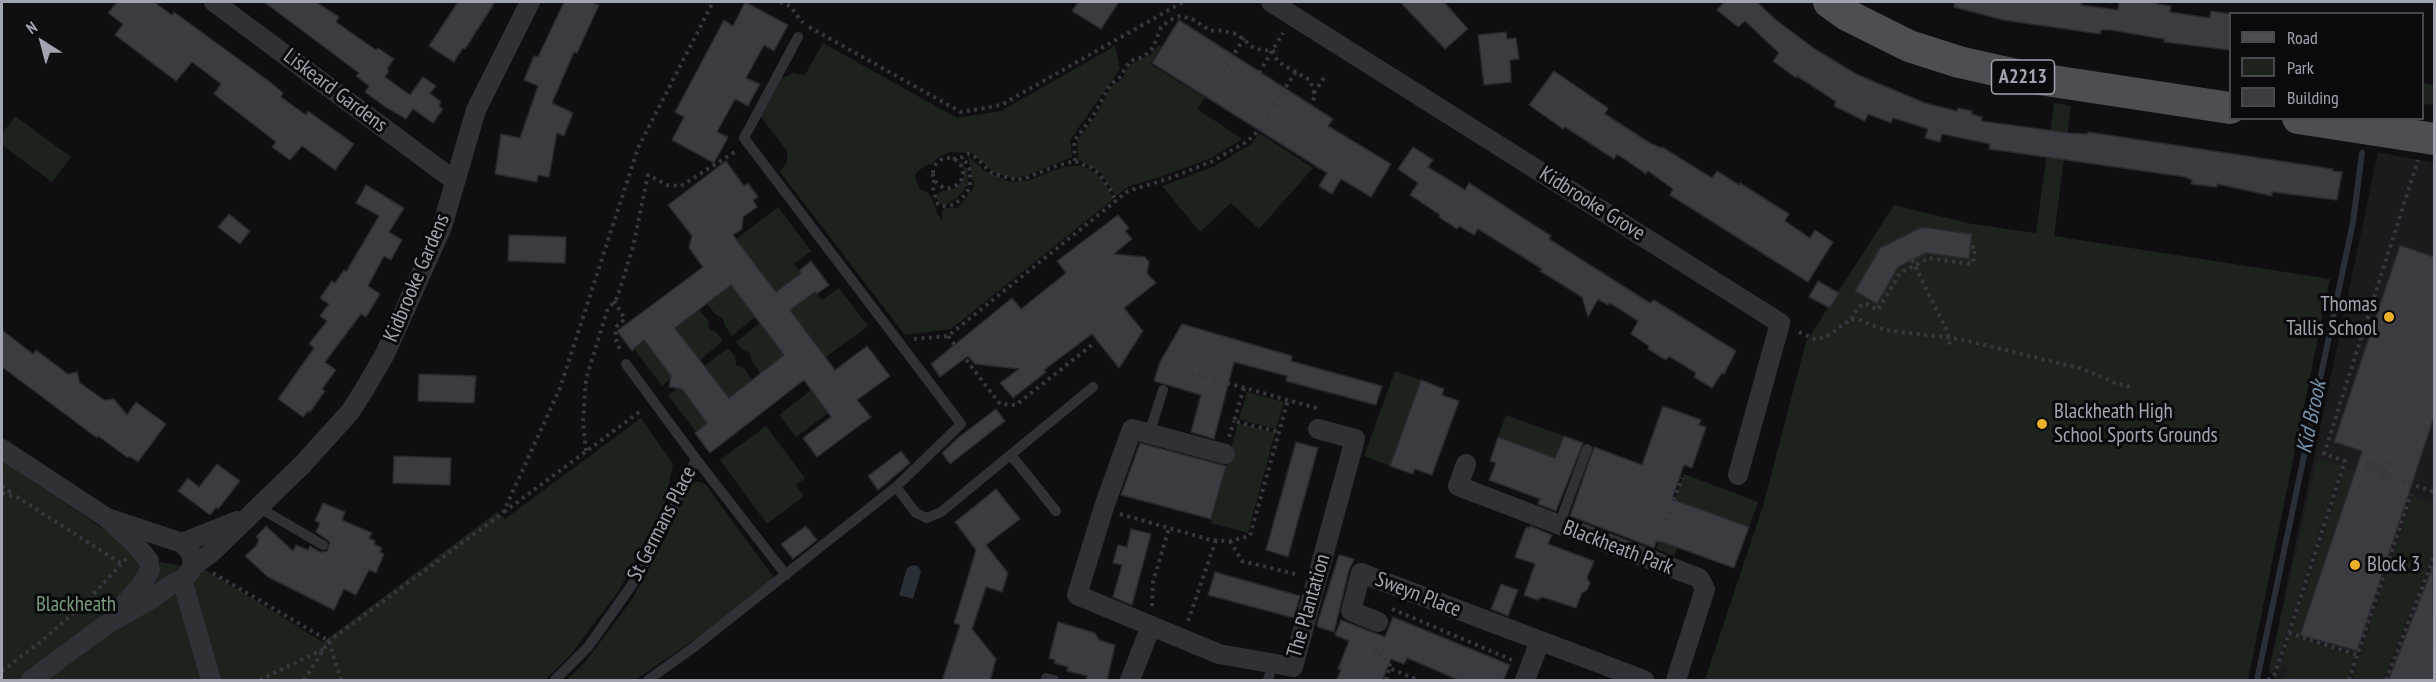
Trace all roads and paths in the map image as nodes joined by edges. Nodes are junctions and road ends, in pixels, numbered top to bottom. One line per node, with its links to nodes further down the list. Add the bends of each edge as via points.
1 (214, 2): 28 (street, Liskeard Gardens)
2 (530, 2): 28 (street, Kidbrooke Gardens, via 476,110)
3 (713, 2): 74 (path, via 638,148 560,388)
4 (780, 2): 5 (path, via 790,6 804,25 961,112 1001,105)
5 (1183, 2)
6 (1271, 2): 62 (street, Kidbrooke Grove, via 1780,322)
7 (1829, 2): 19 (main road, A2213, via 1846,15 1909,46 1959,62 2026,77)
8 (1283, 33): 11 (path)
9 (798, 37): 22 (lane, via 744,138)
10 (1244, 38): 11 (path, via 1255,49); 13 (path); 26 (path, via 1211,31 1180,16 1170,20 1161,27 1153,48 1130,61 1110,86 1074,141)
11 (1273, 51): 12 (path, via 1277,60); 14 (path)
12 (1296, 71): 16 (path, via 1310,80); 18 (path)
13 (1223, 72)
14 (1259, 73)
15 (1324, 76): 16 (path)
16 (1314, 93): 17 (path)
17 (1311, 105)
18 (1274, 106)
19 (2229, 108)
20 (1271, 111): 29 (path, via 1248,141 1213,161 1128,191)
21 (2307, 120): 23 (main road)
22 (748, 143): 33 (path, via 681,186 667,185 648,175 633,247); 38 (lane)
23 (2427, 147): 91 (path, via 2324,454 2345,461)
24 (963, 158): 25 (path); 26 (path, via 973,155 992,172 1016,180); 27 (path, via 970,170 970,186 954,205 938,204)
25 (953, 159): 27 (path, via 938,161 933,170); 27 (path, via 962,169 960,182 947,188)
26 (1075, 161): 29 (path, via 1100,175)
27 (934, 180)
28 (455, 181): 73 (street, Kidbrooke Gardens, via 429,258 364,390 350,412 302,465)
29 (1115, 201): 36 (path)
30 (1970, 247): 32 (path, via 1975,247 1971,264 1929,258)
31 (1912, 260): 32 (path)
32 (1915, 266): 34 (path, via 1900,273 1878,310 1863,304); 37 (path)
33 (614, 301): 41 (path, via 625,319 617,326 615,336); 54 (path, via 607,311 586,379)
34 (1851, 319): 35 (path, via 1826,337 1815,339); 37 (path, via 1884,330)
35 (1799, 332)
36 (948, 336): 38 (path); 39 (path, via 1000,404 1016,405)
37 (1949, 338): 40 (path); 46 (path, via 2084,369 2128,386)
38 (898, 341): 66 (lane, via 961,424)
39 (1093, 344)
40 (1950, 345)
41 (626, 364): 48 (lane, St Germans Place)
42 (1191, 373): 44 (path)
43 (1093, 387): 56 (lane)
44 (1244, 388): 47 (path); 50 (path, via 1234,421)
45 (1163, 390): 51 (lane)
46 (2127, 391)
47 (1288, 400): 49 (path, via 1323,410); 50 (path)
48 (654, 402): 54 (path); 57 (lane, St Germans Place)
49 (1318, 429): 87 (street, The Plantation, via 1355,439)
50 (1279, 432): 80 (path, via 1250,536)
51 (1149, 434): 55 (street); 71 (street, The Plantation, via 1132,429)
52 (2, 449): 75 (street)
53 (1587, 449): 76 (lane)
54 (586, 451): 74 (path)
55 (1225, 454)
56 (1011, 455): 66 (lane, via 941,512 927,518 916,513); 72 (lane)
57 (696, 459): 86 (lane); 107 (lane, St Germans Place, via 636,579 588,647)
58 (2389, 460): 61 (path)
59 (1466, 464): 76 (street, Blackheath Park, via 1458,486)
60 (2382, 467): 61 (path, via 2368,462 2366,469)
61 (2382, 474): 65 (path); 67 (path)
62 (1738, 475)
63 (1682, 478): 83 (path)
64 (2, 486): 70 (path)
65 (2381, 486)
66 (896, 487): 86 (lane)
67 (2434, 490)
68 (2, 494): 70 (path)
69 (2411, 494): 96 (path)
70 (17, 497): 97 (path, via 122,564 42,641)
71 (1103, 509): 77 (path); 90 (street, The Plantation, via 1077,595)
72 (1056, 511)
73 (252, 512): 79 (street); 81 (lane); 85 (street, Kidbrooke Gardens)
74 (503, 513): 93 (path)
75 (107, 518): 79 (street); 84 (street, via 137,546)
76 (1560, 525): 83 (street, Blackheath Park)
77 (1169, 528): 78 (path); 90 (path, via 1154,582)
78 (1216, 540): 80 (path); 92 (path)
79 (176, 541): 84 (street, via 160,542 153,548); 85 (street, via 191,554)
80 (1230, 542): 87 (path, via 1242,561)
81 (323, 545)
82 (2434, 557): 101 (path)
83 (1651, 560): 115 (street, Blackheath Park, via 1699,578 1705,589)
84 (149, 565): 85 (street, via 159,580); 89 (street, via 141,586)
85 (188, 575): 89 (street, Kidbrooke Gardens); 93 (path); 103 (street)
86 (786, 576): 108 (lane)
87 (1317, 579): 98 (street, The Plantation, via 1293,667)
88 (1385, 616): 94 (street, Sweyn Place, via 1351,611 1361,573); 99 (path)
89 (107, 624): 102 (street)
90 (1149, 625): 92 (street, The Plantation); 111 (street)
91 (2289, 633): 96 (path); 100 (path, via 2274,676)
92 (1182, 638): 98 (street, The Plantation)
93 (329, 641): 95 (path); 106 (path)
94 (1540, 641): 99 (street); 114 (street, Sweyn Place)
95 (325, 648): 104 (path); 105 (path)
96 (2358, 655): 116 (path)
97 (2, 670)
98 (1270, 672)
99 (1522, 672)
100 (2269, 680)
101 (2387, 680)
102 (31, 681)
103 (211, 681)
104 (260, 681)
105 (304, 681)
106 (341, 681)
107 (555, 681)
108 (648, 681)
109 (1046, 681): 110 (lane)
110 (1054, 681)
111 (1130, 681)
112 (1386, 681): 113 (path, via 1389,668)
113 (1418, 681)
114 (1644, 681)
115 (1676, 681)
116 (2349, 681)

